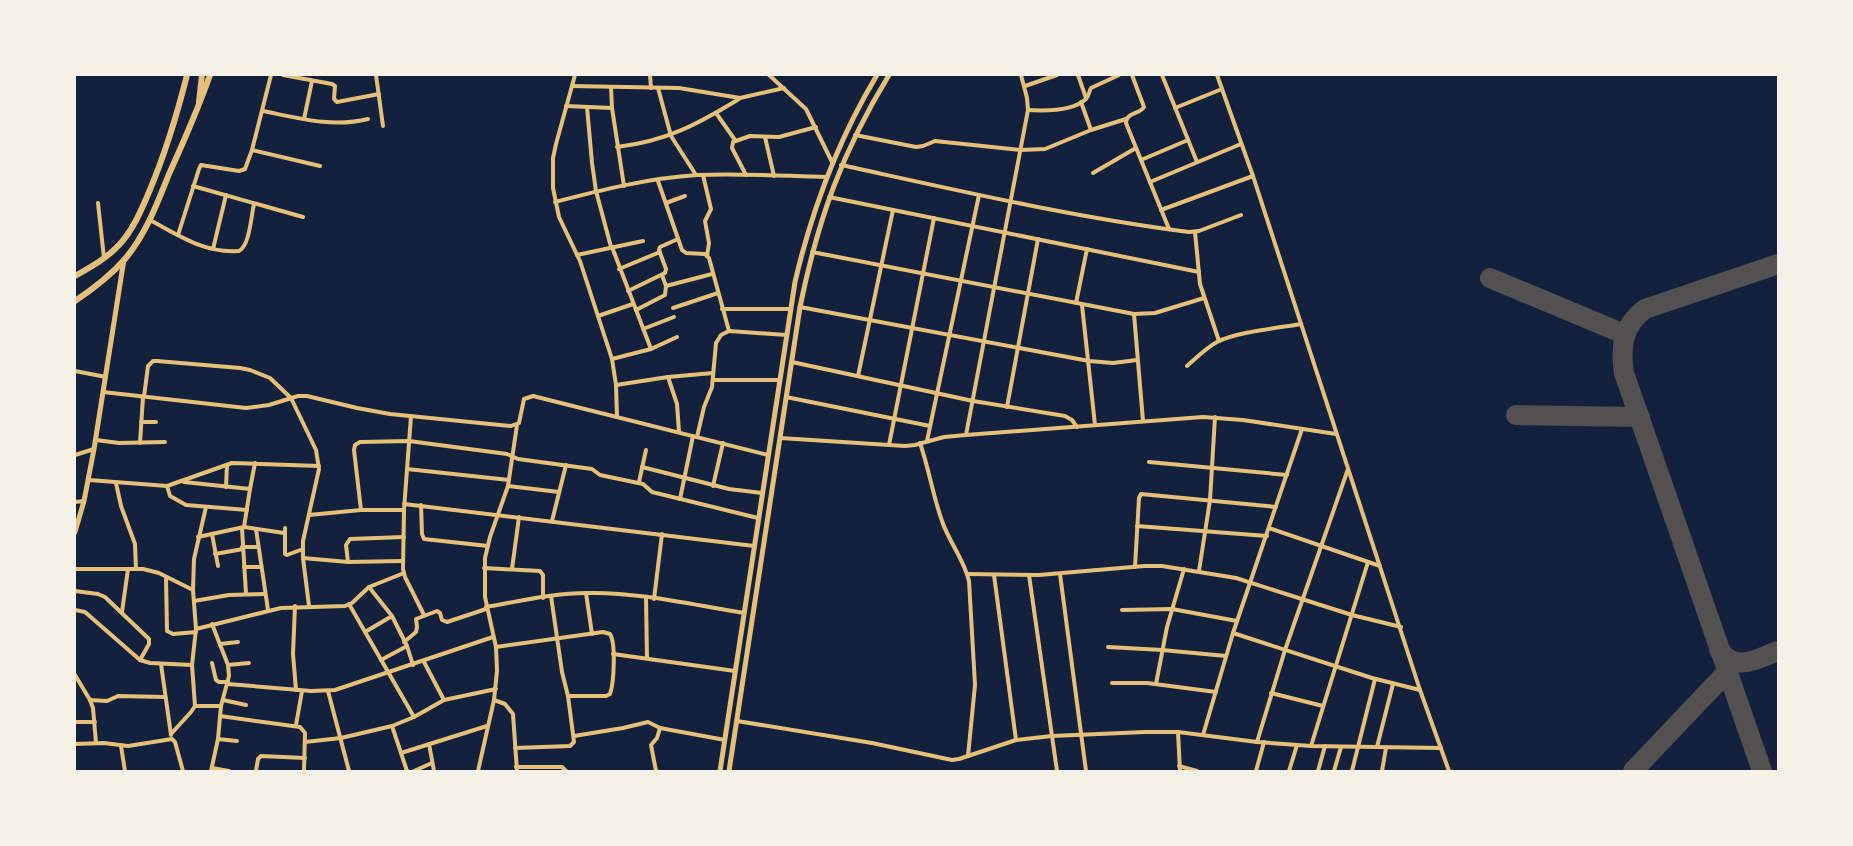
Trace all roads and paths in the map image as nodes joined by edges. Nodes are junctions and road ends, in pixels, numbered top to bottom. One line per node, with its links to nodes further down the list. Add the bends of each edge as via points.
1 (187, 75): 105 (main road, via 171,133 138,218 120,244)
2 (202, 75): 34 (main road)
3 (210, 75): 34 (main road)
4 (271, 75): 40 (street)
5 (283, 75): 19 (street)
6 (376, 75): 30 (street)
7 (575, 75): 23 (street)
8 (650, 75): 26 (street)
9 (769, 75): 28 (street)
10 (889, 75): 22 (street)
11 (1022, 75): 24 (street)
12 (1057, 75): 24 (street)
13 (1078, 75): 32 (street)
14 (1119, 75): 20 (street)
15 (1132, 75): 44 (street, via 1144,107)
16 (1162, 75): 38 (street)
17 (1217, 75): 29 (street)
18 (876, 76): 22 (street); 59 (street)
19 (302, 77): 21 (street)
20 (1107, 77): 32 (street, via 1091,88)
21 (312, 81): 30 (street, via 332,84 338,102); 42 (street)
22 (884, 83): 48 (street)
23 (572, 86): 25 (street); 35 (street)
24 (1025, 86): 39 (street)
25 (611, 87): 26 (street); 37 (street)
26 (651, 88): 27 (street)
27 (658, 88): 31 (street, via 690,89); 49 (street)
28 (784, 88): 31 (street); 46 (street, via 806,109)
29 (1222, 89): 38 (street); 53 (street)
30 (379, 94): 45 (street)
31 (740, 98): 41 (street)
32 (1086, 98): 33 (street)
33 (1081, 102): 39 (street, via 1055,111); 47 (street)
34 (199, 106): 89 (main road)
35 (566, 106): 36 (street); 80 (street, via 553,158)
36 (587, 107): 37 (street); 74 (street)
37 (612, 108): 54 (street)
38 (1175, 108): 52 (street)
39 (1028, 110): 57 (street)
40 (263, 111): 42 (street); 56 (street)
41 (716, 113): 49 (street); 51 (street)
42 (304, 119): 43 (street, via 344,124)
43 (368, 119)
44 (1126, 119): 47 (street); 55 (street)
45 (383, 126)
46 (816, 127): 50 (street, via 779,137); 59 (street)
47 (1092, 130): 57 (street, via 1051,148)
48 (855, 135): 57 (street, via 916,147 939,141); 61 (street)
49 (671, 136): 54 (street); 64 (street)
50 (765, 137): 51 (street); 67 (street)
51 (735, 140): 66 (street, via 732,146)
52 (1188, 140): 58 (street); 60 (street)
53 (1241, 144): 60 (street); 68 (street)
54 (617, 147): 73 (street)
55 (1136, 148): 58 (street); 63 (street)
56 (252, 150): 62 (street); 72 (street, via 243,171 201,165)
57 (1020, 150): 79 (street)
58 (1141, 160): 71 (street)
59 (832, 162): 69 (street)
60 (1197, 162): 71 (street)
61 (841, 165): 76 (street); 78 (street)
62 (320, 166)
63 (1093, 173)
64 (696, 175): 65 (street); 70 (street)
65 (703, 175): 66 (street); 104 (street, via 711,209 705,221 709,243)
66 (746, 175): 67 (street)
67 (774, 176): 69 (street)
68 (1253, 176): 85 (street); 134 (street)
69 (827, 177): 128 (street, via 808,229)
70 (658, 181): 73 (street); 82 (street)
71 (1150, 182): 85 (street)
72 (193, 186): 75 (street); 94 (street)
73 (624, 186): 74 (street)
74 (596, 191): 80 (street); 98 (street)
75 (226, 195): 83 (street); 99 (street)
76 (979, 195): 79 (street); 90 (street)
77 (685, 196): 82 (street)
78 (828, 197): 84 (street); 102 (street)
79 (1010, 201): 91 (street); 92 (street)
80 (555, 202): 103 (street)
81 (98, 203): 105 (street)
82 (666, 203): 95 (street)
83 (254, 204): 87 (street); 99 (street, via 242,249)
84 (893, 210): 88 (street); 107 (street)
85 (1161, 210): 91 (street)
86 (1241, 215): 93 (street)
87 (302, 217)
88 (934, 218): 90 (street); 111 (street)
89 (150, 220): 94 (street); 106 (main road)
90 (972, 226): 92 (street); 114 (street)
91 (1169, 229): 93 (street)
92 (1005, 232): 96 (street); 116 (street)
93 (1195, 232): 109 (street)
94 (178, 235): 99 (street)
95 (678, 238): 101 (street, via 661,246); 104 (street, via 686,253)
96 (1038, 239): 100 (street); 119 (street)
97 (642, 241): 98 (street)
98 (612, 247): 103 (street); 108 (street)
99 (213, 248)
100 (1087, 249): 109 (street); 122 (street)
101 (660, 252): 108 (street); 112 (street, via 666,270)
102 (812, 252): 107 (street); 125 (street)
103 (577, 255): 131 (street)
104 (707, 256): 110 (street)
105 (104, 258): 113 (main road)
106 (124, 259): 121 (main road); 153 (street)
107 (881, 266): 111 (street); 133 (street)
108 (620, 269): 117 (street)
109 (1198, 272): 120 (street)
110 (712, 274): 115 (street); 118 (street)
111 (923, 274): 114 (street); 136 (street)
112 (662, 275): 115 (street); 117 (street)
113 (75, 276)
114 (961, 281): 116 (street); 139 (street)
115 (666, 286): 129 (street, via 664,297)
116 (994, 287): 119 (street); 142 (street)
117 (628, 291): 123 (street)
118 (718, 293): 126 (street); 127 (street)
119 (1028, 294): 122 (street); 144 (street)
120 (1204, 298): 130 (street, via 1155,313); 141 (street)
121 (75, 301)
122 (1076, 303): 124 (street)
123 (633, 304): 129 (street); 131 (street)
124 (1082, 304): 130 (street); 147 (street)
125 (800, 307): 133 (street); 148 (street)
126 (673, 308)
127 (722, 309): 128 (street); 137 (street)
128 (790, 309): 138 (street)
129 (636, 310): 135 (street)
130 (1134, 314): 146 (street)
131 (598, 316): 145 (street)
132 (674, 317): 135 (street)
133 (870, 321): 136 (street); 152 (street)
134 (1301, 324): 141 (street); 179 (street)
135 (643, 329): 143 (street)
136 (912, 329): 139 (street); 158 (street)
137 (729, 331): 138 (street); 151 (street, via 718,338)
138 (786, 335): 156 (street)
139 (949, 336): 142 (street); 160 (street)
140 (677, 337): 143 (street)
141 (1219, 341): 149 (street)
142 (984, 342): 144 (street); 164 (street)
143 (651, 349): 145 (street)
144 (1018, 349): 147 (street); 165 (street)
145 (612, 359): 157 (street)
146 (1137, 360): 147 (street); 170 (street)
147 (1089, 361): 174 (street)
148 (792, 362): 152 (street); 162 (street)
149 (1186, 366)
150 (75, 371): 153 (street)
151 (713, 373): 154 (street); 155 (street)
152 (858, 376): 158 (street)
153 (106, 377): 159 (street)
154 (668, 377): 157 (street); 178 (street, via 677,404)
155 (713, 380): 156 (street); 181 (street)
156 (779, 380): 184 (street)
157 (616, 385): 167 (street)
158 (900, 385): 160 (street); 169 (street)
159 (103, 392): 161 (street); 182 (street)
160 (937, 393): 164 (street); 175 (street)
161 (143, 397): 163 (street, via 246,408 268,406); 163 (street, via 148,366 157,361 250,370 270,378); 171 (street)
162 (786, 397): 169 (street); 183 (street)
163 (291, 398): 166 (street, via 316,398); 201 (street, via 316,450)
164 (973, 401): 165 (street); 180 (street)
165 (1007, 407): 176 (street, via 1065,416)
166 (411, 416): 173 (street); 187 (street)
167 (617, 417): 173 (street, via 530,396 524,399); 178 (street)
168 (1215, 417): 170 (street); 177 (street); 204 (street)
169 (894, 418): 175 (street); 191 (street)
170 (1143, 421): 174 (street)
171 (141, 422): 172 (street); 188 (street)
172 (156, 422)
173 (517, 425): 196 (street)
174 (1095, 425): 176 (street)
175 (930, 426): 185 (street)
176 (1077, 427): 180 (street)
177 (1302, 429): 179 (street); 206 (street)
178 (679, 432): 181 (street)
179 (1336, 434): 205 (street)
180 (966, 435): 185 (street)
181 (695, 436): 190 (street); 207 (street)
182 (96, 440): 188 (street); 192 (street)
183 (780, 440): 184 (street); 191 (street); 361 (street)
184 (770, 441): 195 (street)
185 (927, 441): 189 (street)
186 (165, 442): 188 (street)
187 (409, 442): 196 (street); 203 (street); 229 (street, via 360,442 355,445)
188 (140, 443)
189 (920, 443): 191 (street); 273 (street, via 941,520)
190 (723, 444): 195 (street); 215 (street)
191 (888, 445)
192 (94, 449): 194 (street); 208 (street)
193 (646, 450): 202 (street)
194 (75, 455)
195 (768, 455): 219 (street)
196 (512, 456): 200 (street); 209 (street)
197 (1149, 462): 204 (street)
198 (255, 463): 199 (street); 201 (street); 217 (street)
199 (227, 465): 210 (street); 216 (street)
200 (566, 465): 211 (street); 218 (street)
201 (319, 466): 232 (street)
202 (642, 467): 207 (street); 211 (street)
203 (407, 469): 209 (street); 224 (street)
204 (1213, 469): 206 (street); 221 (street)
205 (1348, 469): 251 (street); 261 (street)
206 (1287, 475): 226 (street)
207 (684, 478): 215 (street); 220 (street)
208 (89, 480): 212 (street); 222 (street)
209 (509, 480): 214 (street)
210 (181, 482): 213 (street); 216 (street)
211 (639, 482): 220 (street, via 652,492)
212 (116, 483): 213 (street); 264 (street, via 134,544)
213 (167, 486): 227 (street, via 170,496 180,502)
214 (508, 486): 218 (street); 231 (street)
215 (714, 486): 219 (street)
216 (226, 487): 217 (street)
217 (250, 489): 228 (street)
218 (559, 492): 235 (street)
219 (762, 493): 234 (street)
220 (680, 499): 234 (street)
221 (1210, 500): 226 (street); 236 (street, via 1141,494); 242 (street)
222 (84, 501): 223 (street); 241 (street)
223 (75, 502)
224 (404, 504): 225 (street); 230 (street)
225 (421, 506): 231 (street); 249 (street, via 422,534 426,541)
226 (1276, 506): 239 (street)
227 (206, 507): 228 (street); 248 (street)
228 (247, 510): 237 (street)
229 (361, 510): 230 (street); 232 (street)
230 (404, 510): 246 (street)
231 (498, 514): 233 (street); 249 (street)
232 (309, 515): 254 (street)
233 (519, 517): 235 (street); 270 (street)
234 (758, 518): 250 (street)
235 (552, 521): 245 (street)
236 (1137, 526): 242 (street); 263 (street)
237 (243, 528): 240 (street); 244 (street); 253 (street)
238 (285, 528): 243 (street)
239 (1269, 528): 247 (street); 251 (street)
240 (256, 529): 243 (street); 252 (street)
241 (75, 532)
242 (1206, 532): 247 (street); 271 (street)
243 (284, 533): 254 (street, via 285,554)
244 (212, 534): 248 (street); 255 (street)
245 (662, 534): 250 (street); 288 (street)
246 (404, 536): 257 (street); 258 (street, via 350,539 346,545)
247 (1267, 536): 278 (street)
248 (198, 537): 280 (street)
249 (488, 546): 266 (street)
250 (754, 546): 300 (street)
251 (1320, 546): 259 (street); 289 (street)
252 (258, 547): 253 (street); 262 (street)
253 (243, 548): 255 (street); 265 (street)
254 (303, 549): 256 (street)
255 (216, 554): 260 (street)
256 (303, 558): 258 (street); 293 (street)
257 (403, 561): 258 (street); 272 (street)
258 (348, 562)
259 (1368, 562): 261 (street); 301 (street)
260 (218, 566)
261 (1380, 566): 306 (street)
262 (261, 567): 265 (street); 284 (street)
263 (1135, 567): 268 (street); 274 (street)
264 (136, 568): 267 (street); 277 (street)
265 (244, 568): 283 (street)
266 (484, 568): 270 (street); 294 (street)
267 (128, 569): 269 (street); 299 (street)
268 (1184, 569): 271 (street); 295 (street)
269 (75, 570)
270 (512, 570): 286 (street, via 542,573)
271 (1199, 571): 278 (street)
272 (404, 573): 279 (street); 303 (street)
273 (967, 574): 275 (street); 397 (street, via 975,685)
274 (1060, 574): 276 (street); 370 (street)
275 (994, 575): 276 (street); 378 (street)
276 (1029, 575): 373 (street)
277 (166, 576): 280 (street); 307 (street, via 167,631 173,634)
278 (1250, 582): 289 (street); 304 (street)
279 (369, 587): 291 (street); 302 (street)
280 (193, 590): 290 (street)
281 (75, 592): 299 (street, via 98,594)
282 (586, 593): 285 (street); 287 (street); 310 (street)
283 (246, 594): 284 (street); 290 (street)
284 (265, 594): 297 (street)
285 (551, 596): 286 (street); 312 (street)
286 (543, 598): 294 (street)
287 (646, 598): 288 (street); 323 (street)
288 (654, 599): 300 (street)
289 (1302, 599): 301 (street); 320 (street)
290 (194, 601): 307 (street)
291 (349, 604): 293 (street); 308 (street)
292 (295, 606): 293 (street); 297 (street); 343 (street, via 293,654)
293 (309, 606)
294 (486, 608): 303 (street, via 447,622 437,611); 311 (street)
295 (1172, 609): 298 (street); 304 (street); 319 (street)
296 (75, 610): 324 (street, via 85,612)
297 (268, 610): 305 (street)
298 (1122, 610)
299 (122, 612): 324 (street, via 149,641)
300 (744, 613): 334 (street)
301 (1352, 615): 306 (street); 333 (street)
302 (392, 616): 308 (street); 314 (street)
303 (424, 616): 314 (street, via 416,619 416,632)
304 (1237, 621): 309 (street)
305 (212, 624): 307 (street); 315 (street)
306 (1401, 627): 344 (street)
307 (196, 631): 330 (street)
308 (365, 632): 325 (street)
309 (1233, 633): 320 (street); 322 (street)
310 (592, 634): 312 (street); 321 (street, via 610,634)
311 (493, 637): 317 (street); 326 (street)
312 (558, 639): 317 (street); 349 (street)
313 (238, 642): 315 (street)
314 (404, 642): 316 (street)
315 (220, 644): 331 (street)
316 (407, 646): 325 (street); 332 (street)
317 (496, 647): 342 (street)
318 (1108, 648): 319 (street)
319 (1162, 650): 322 (street); 340 (street)
320 (1285, 650): 333 (street); 348 (street)
321 (613, 654): 323 (street); 349 (street, via 610,694)
322 (1226, 656): 347 (street)
323 (647, 658): 334 (street)
324 (140, 660): 329 (street)
325 (381, 660): 335 (street)
326 (424, 662): 332 (street); 353 (street)
327 (212, 663): 338 (street, via 216,680)
328 (249, 663): 331 (street)
329 (160, 664): 330 (street); 350 (street)
330 (192, 665): 356 (street)
331 (228, 665): 338 (street)
332 (413, 665): 335 (street)
333 (1335, 666): 337 (street); 358 (street)
334 (735, 671): 377 (street)
335 (389, 673): 346 (street, via 344,689); 360 (street)
336 (75, 675): 351 (street)
337 (1375, 679): 341 (street); 391 (street)
338 (228, 683): 343 (street); 352 (street)
339 (1112, 683): 340 (street)
340 (1156, 684): 347 (street)
341 (1393, 684): 344 (street); 393 (street)
342 (496, 689): 353 (street); 354 (street)
343 (296, 690): 345 (street)
344 (1420, 690): 395 (street)
345 (302, 691): 346 (street); 364 (street)
346 (328, 691): 374 (street)
347 (1216, 692): 371 (street)
348 (1271, 693): 358 (street); 381 (street)
349 (568, 696): 372 (street)
350 (165, 697): 351 (street, via 118,696 107,701); 369 (street)
351 (90, 700): 363 (street)
352 (223, 700): 355 (street); 357 (street)
353 (444, 700): 360 (street)
354 (494, 700): 366 (street); 392 (street, via 511,710)
355 (246, 705)
356 (195, 706): 357 (street); 369 (street)
357 (222, 706): 359 (street)
358 (1324, 706): 388 (street)
359 (220, 716): 364 (street); 376 (street)
360 (414, 717): 365 (street)
361 (737, 720): 397 (street, via 952,760); 416 (street)
362 (75, 722): 363 (street)
363 (95, 722): 383 (street)
364 (296, 725): 380 (street, via 303,729)
365 (392, 726): 374 (street); 396 (street)
366 (487, 726): 385 (street); 412 (street)
367 (660, 728): 372 (street, via 648,722); 377 (street); 414 (street, via 651,745)
368 (1178, 732): 370 (street); 371 (street); 401 (street)
369 (171, 734): 375 (street)
370 (1080, 735): 373 (street); 418 (street)
371 (1204, 735): 381 (street)
372 (574, 736): 392 (street, via 574,744 570,746)
373 (1052, 736): 378 (street); 417 (street)
374 (341, 738): 380 (street); 408 (street)
375 (172, 739): 387 (street); 404 (street)
376 (218, 740): 379 (street); 402 (street)
377 (725, 740): 415 (street)
378 (1016, 740): 397 (street)
379 (237, 742)
380 (305, 742): 398 (street)
381 (1257, 742): 382 (street)
382 (1264, 742): 386 (street); 420 (street)
383 (96, 743): 384 (street); 387 (street)
384 (75, 744)
385 (429, 744): 396 (street); 399 (street)
386 (1297, 745): 388 (street); 421 (street)
387 (121, 746): 403 (street)
388 (1311, 746): 389 (street)
389 (1325, 746): 390 (street); 422 (street)
390 (1341, 746): 391 (street); 423 (street)
391 (1358, 747): 393 (street); 424 (street)
392 (515, 748): 400 (street)
393 (1377, 748): 394 (street)
394 (1386, 748): 395 (street); 425 (street)
395 (1441, 748): 426 (street)
396 (401, 753): 409 (street)
397 (968, 756)
398 (305, 758): 406 (street, via 261,756); 407 (street)
399 (432, 763): 410 (street); 411 (street)
400 (516, 769): 413 (street, via 562,767)
401 (1180, 769): 419 (street)
402 (211, 770): 405 (street)
403 (125, 771)
404 (183, 771)
405 (229, 771)
406 (256, 771)
407 (304, 771)
408 (349, 771)
409 (407, 771)
410 (414, 771)
411 (434, 771)
412 (478, 771)
413 (566, 771)
414 (656, 771)
415 (720, 771)
416 (729, 771)
417 (1057, 771)
418 (1086, 771)
419 (1197, 771)
420 (1256, 771)
421 (1290, 771)
422 (1318, 771)
423 (1334, 771)
424 (1352, 771)
425 (1382, 771)
426 (1449, 771)

